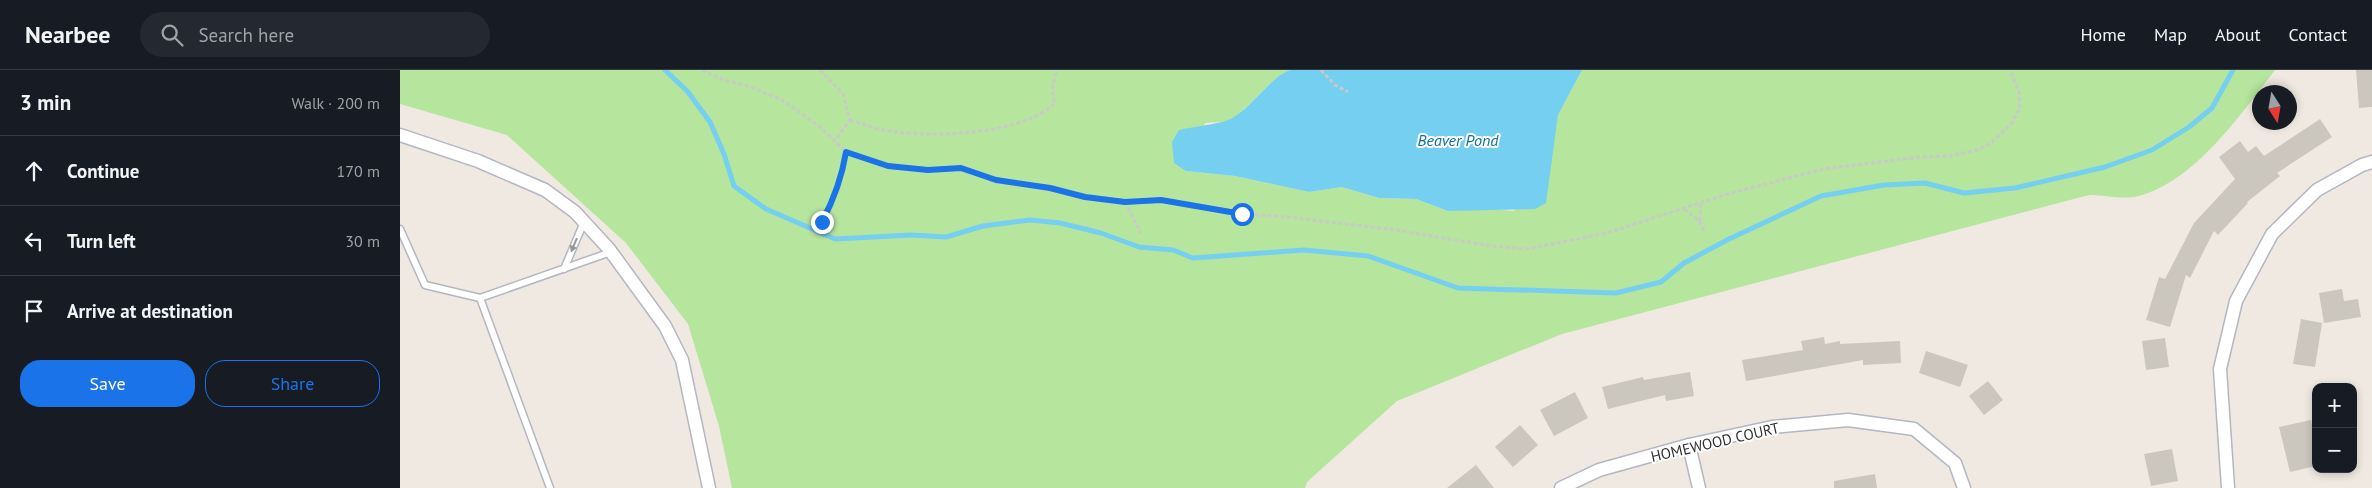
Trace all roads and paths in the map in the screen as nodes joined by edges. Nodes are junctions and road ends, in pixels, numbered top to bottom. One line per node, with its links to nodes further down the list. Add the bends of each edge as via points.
1 (702, 70): 9 (path, via 782,100)
2 (820, 70): 7 (path, via 843,94)
3 (1056, 70): 7 (path, via 1052,89 1055,103 1024,123 964,134 883,130)
4 (1321, 70): 6 (path, via 1335,85)
5 (2010, 70): 13 (path, via 2019,92 2020,108 2011,124 1978,150 1823,169 1732,192)
6 (1348, 92)
7 (850, 120): 9 (path)
8 (400, 134): 16 (street, via 478,161 545,190)
9 (835, 141): 10 (path)
10 (846, 152): 12 (path, via 888,166 928,170 961,168 996,180); 17 (path, via 839,184)
11 (2372, 162): 30 (street, via 2317,190 2272,234 2236,301 2220,369)
12 (1125, 202): 14 (path, via 1161,200 1216,210 1396,230 1527,249 1607,233); 20 (path)
13 (1701, 204): 14 (path); 15 (path)
14 (1684, 209): 15 (path)
15 (1700, 221): 19 (path)
16 (584, 222): 21 (street); 22 (lane, one-way to 22)
17 (822, 222)
18 (400, 229): 23 (lane, via 425,285)
19 (1705, 232)
20 (1141, 233)
21 (611, 252): 22 (lane); 26 (street, via 665,326 682,360)
22 (564, 269): 23 (lane)
23 (480, 298): 25 (lane)
24 (1689, 445): 27 (street, HOMEWOOD COURT, via 1600,470); 28 (street); 29 (street, HOMEWOOD COURT, via 1772,427 1848,420 1914,429 1955,463)
25 (550, 488)
26 (709, 488)
27 (1561, 488)
28 (1699, 488)
29 (1964, 488)
30 (2228, 488)

